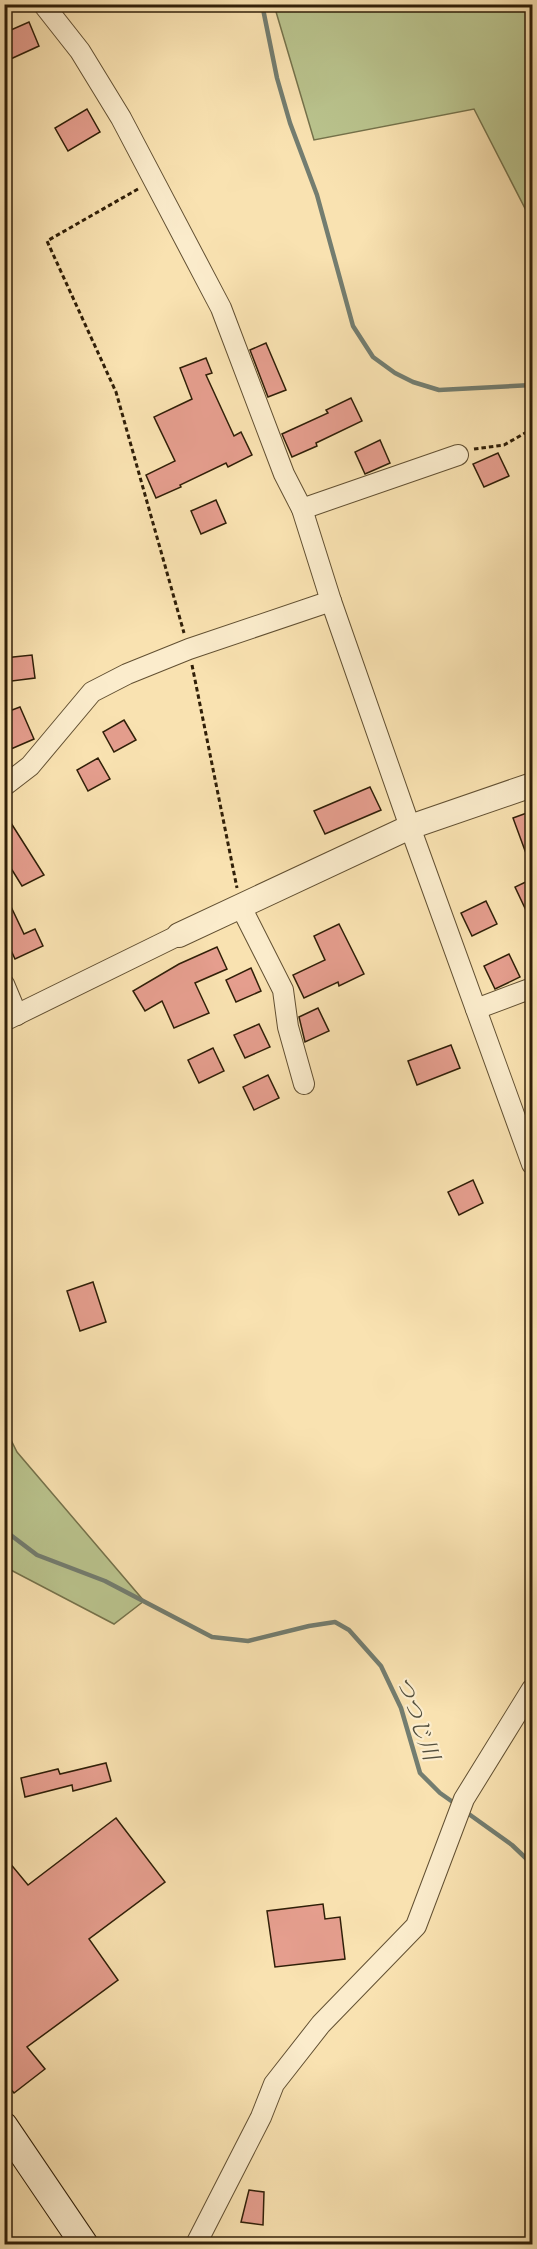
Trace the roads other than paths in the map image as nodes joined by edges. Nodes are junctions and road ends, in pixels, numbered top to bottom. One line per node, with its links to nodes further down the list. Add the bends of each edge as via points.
1 (44, 4): 3 (street, via 80,51 121,118 221,308 284,474)
2 (458, 455): 3 (street)
3 (302, 509): 4 (street)
4 (331, 601): 6 (street, via 189,649 92,693 30,766); 7 (street)
5 (532, 785): 7 (street)
6 (4, 786)
7 (410, 827): 8 (street); 12 (street)
8 (240, 905): 9 (street); 14 (street, via 284,990 288,1027)
9 (179, 935): 13 (street)
10 (4, 984): 13 (street)
11 (532, 988): 12 (street)
12 (476, 1009): 15 (street)
13 (11, 1018)
14 (304, 1084)
15 (532, 1164)
16 (532, 1689): 19 (street, via 464,1799 416,1926 321,2024 274,2084)
17 (4, 2126): 18 (main road)
18 (84, 2244)
19 (196, 2244)

